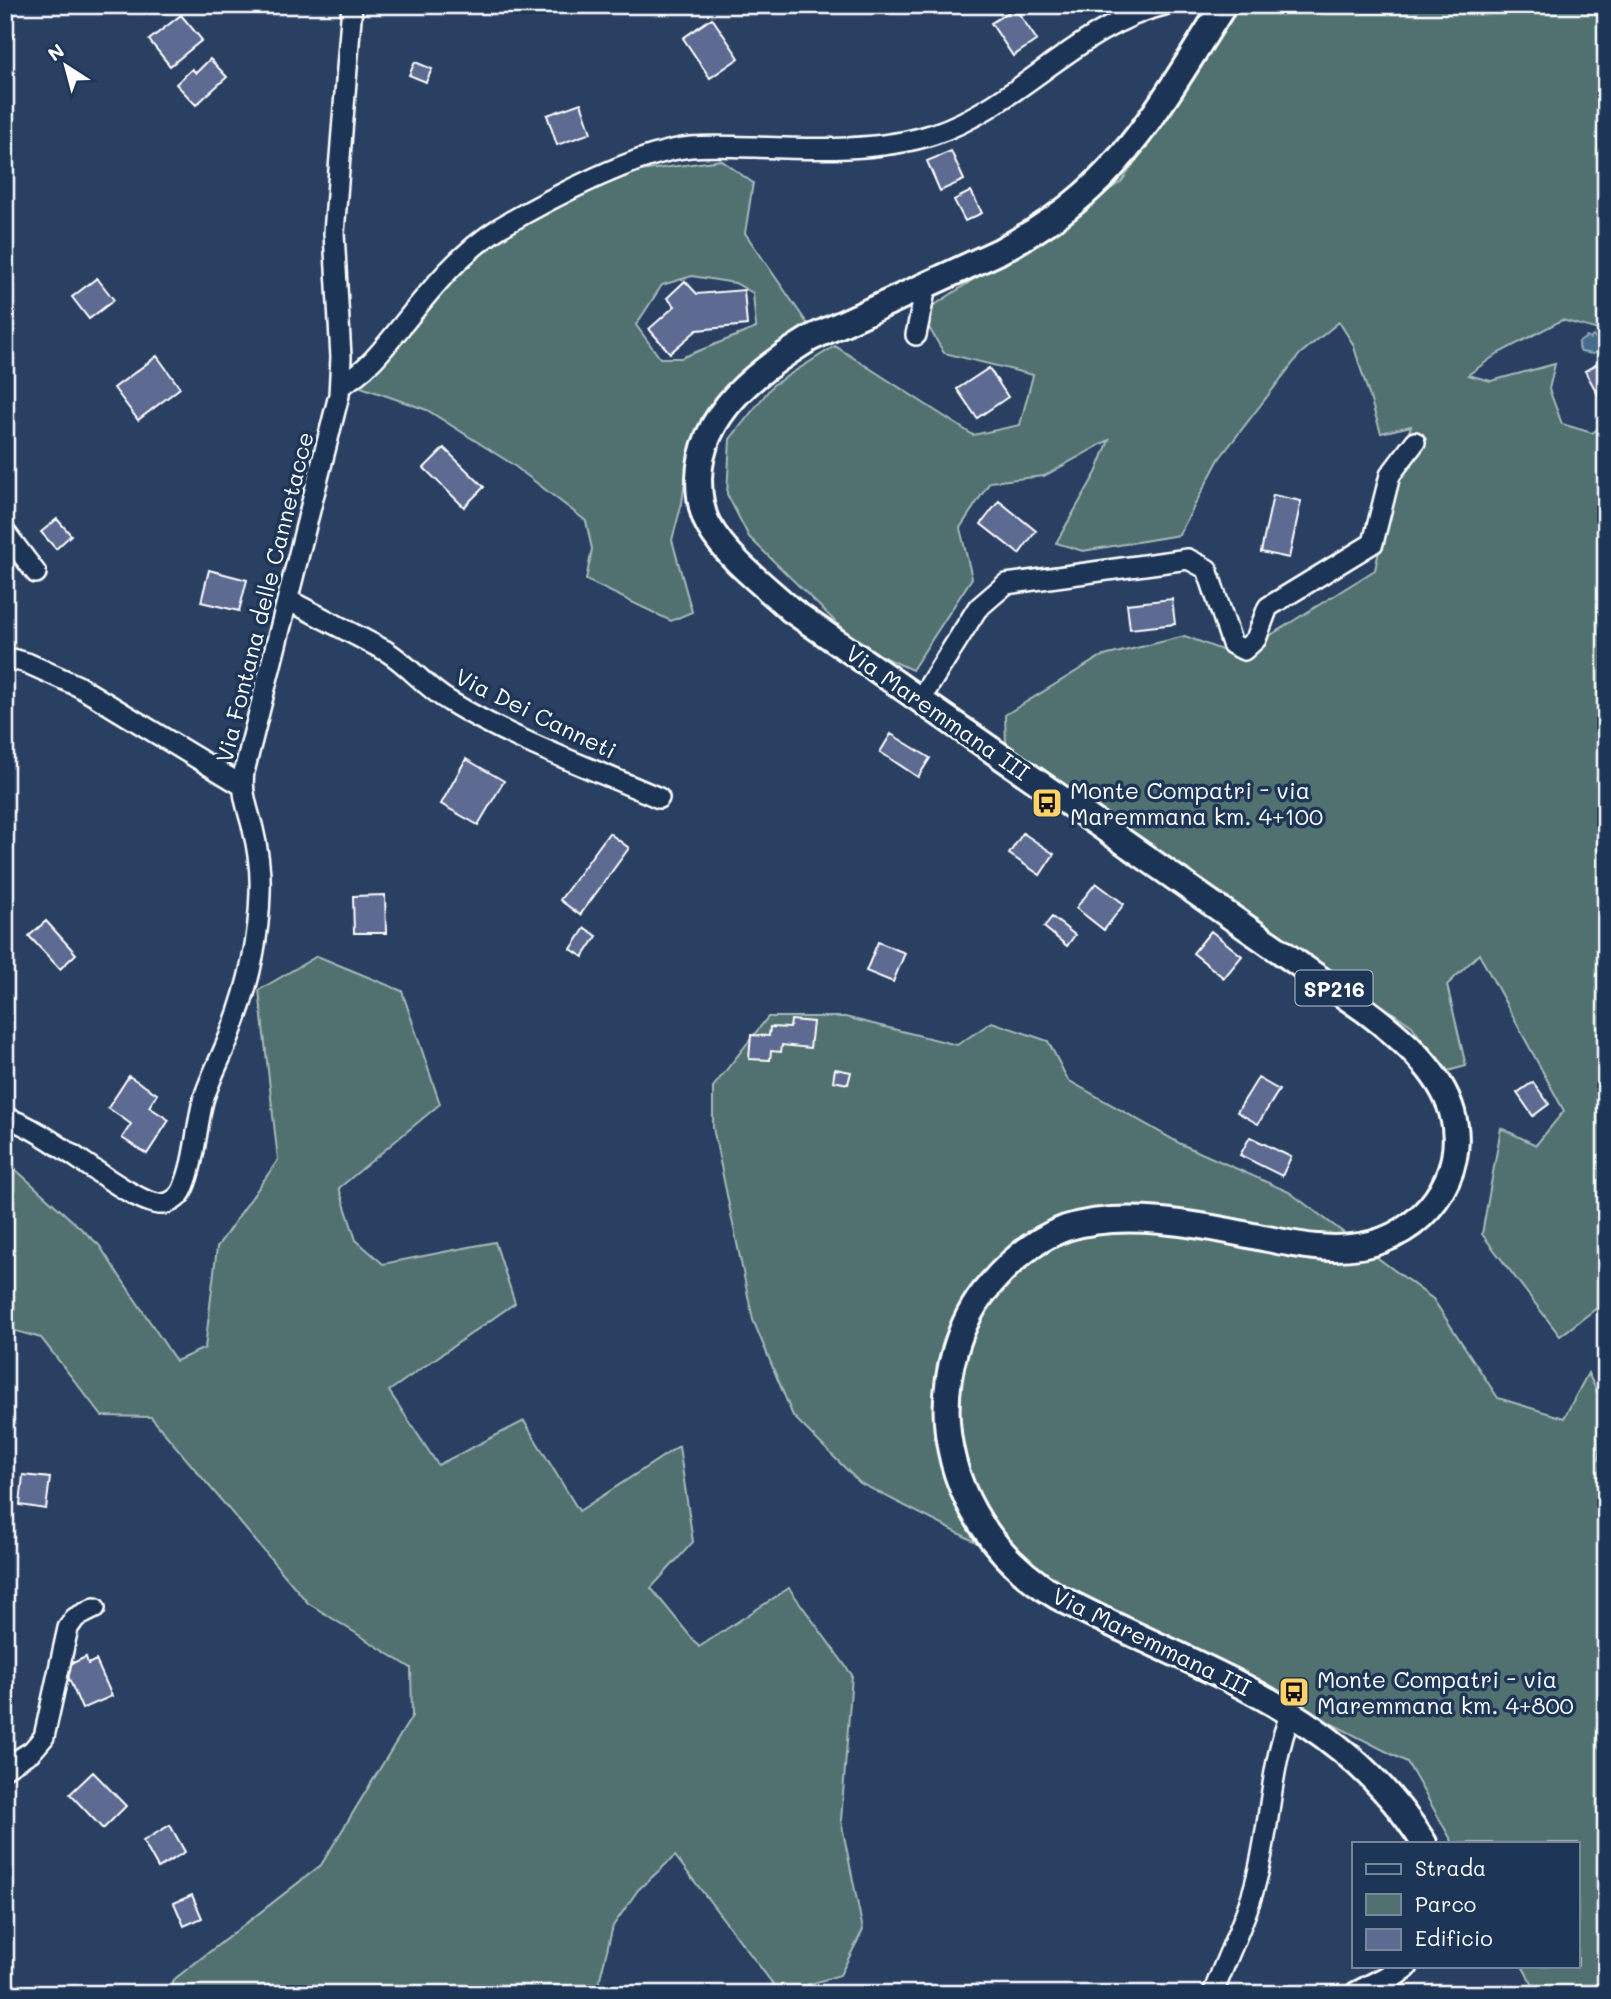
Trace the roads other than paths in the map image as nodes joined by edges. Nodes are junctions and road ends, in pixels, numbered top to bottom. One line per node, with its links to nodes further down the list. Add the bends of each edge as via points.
1 (352, 5): 6 (street, Via Fontana delle Cannetacce, via 334,233)
2 (1164, 5): 6 (street, via 1092,38 974,117 920,138 826,147 690,147 657,154 583,185 474,246 446,272 372,363)
3 (1224, 5): 4 (main road, Via Maremmana III / SP216, via 1145,123 1083,195 1025,237)
4 (926, 286): 5 (street); 12 (main road, Via Maremmana III / SP216, via 825,331 755,377 711,430 699,476 704,515 734,557 791,610)
5 (916, 335)
6 (340, 386): 10 (street, Via Fontana delle Cannetacce)
7 (1415, 442): 12 (street, via 1390,475 1373,543 1268,607 1256,639 1244,650 1231,644 1208,569 1188,559 1006,584 977,609)
8 (5, 532): 9 (street)
9 (36, 573)
10 (288, 600): 13 (street, Via Fontana delle Cannetacce); 14 (street, Via Dei Canneti, via 386,650 459,707)
11 (5, 657): 13 (street, via 78,686)
12 (920, 700): 17 (main road, Via Maremmana III / SP216, via 1390,1030 1421,1060 1452,1111 1454,1148 1445,1184 1421,1219 1400,1233 1372,1244 1325,1249 1174,1222 1104,1222 1067,1228 1032,1246 985,1290 953,1359 946,1412 952,1457 976,1516 1009,1561 1058,1597 1253,1689)
13 (243, 786): 15 (street, Via Fontana delle Cannetacce, via 260,865 255,943 238,1013 203,1102 180,1195 164,1204 150,1202 33,1130)
14 (659, 798)
15 (5, 1118)
16 (95, 1608): 18 (street, via 75,1618 68,1628 44,1737)
17 (1291, 1713): 19 (main road, Via Maremmana III / SP216, via 1371,1778); 21 (street, via 1281,1743 1257,1879)
18 (5, 1768)
19 (1423, 1842)
20 (1402, 1968): 22 (main road)
21 (1213, 1994)
22 (1358, 1994)

